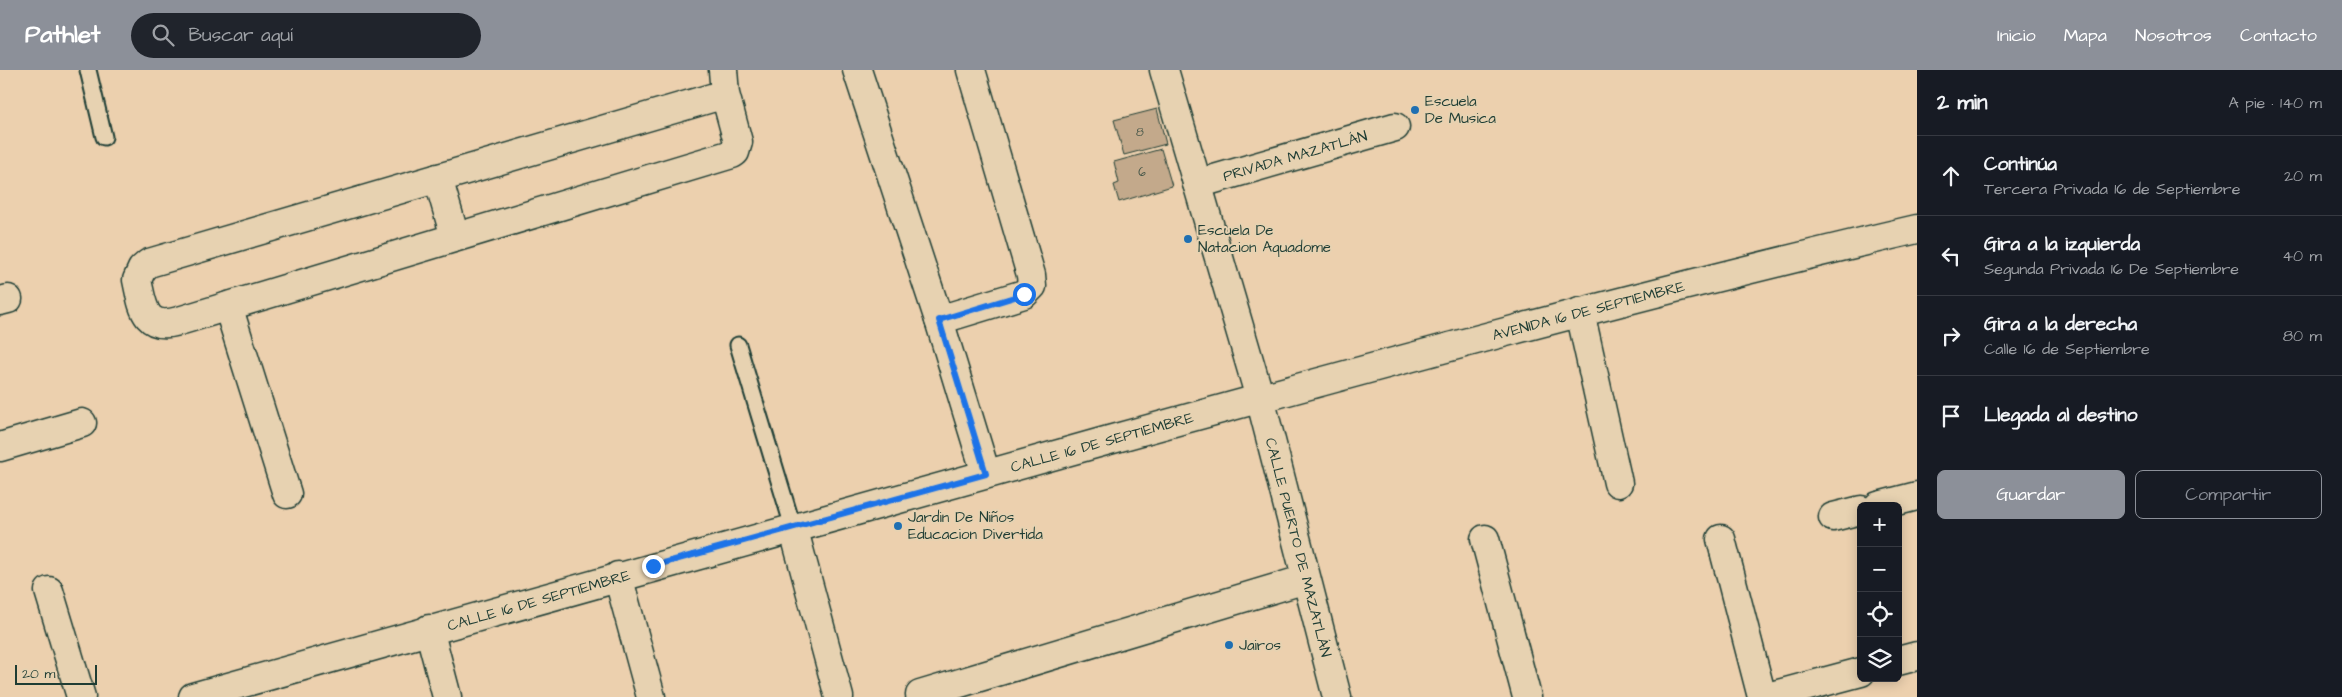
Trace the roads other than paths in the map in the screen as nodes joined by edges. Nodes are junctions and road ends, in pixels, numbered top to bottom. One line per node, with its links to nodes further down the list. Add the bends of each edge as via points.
1 (88, 70): 7 (lane)
2 (857, 70): 14 (street)
3 (971, 70): 14 (street, via 1032,286 1024,294)
4 (1164, 70): 9 (street, CALLE PUERTO DE MAZATLÁN)
5 (724, 82): 8 (street); 11 (street, via 738,142 732,154)
6 (1395, 127): 9 (street, PRIVADA MAZATLÁN)
7 (104, 137)
8 (438, 178): 11 (street); 12 (street, via 149,263 136,280 147,315 158,324)
9 (1197, 184): 16 (street, CALLE PUERTO DE MAZATLÁN)
10 (1917, 229): 13 (street, AVENIDA 16 DE SEPTIEMBRE)
11 (455, 237): 12 (street)
12 (228, 306): 21 (street)
13 (1580, 312): 16 (street, AVENIDA 16 DE SEPTIEMBRE); 20 (street)
14 (939, 320): 19 (street)
15 (738, 345): 26 (lane)
16 (1260, 398): 19 (street, CALLE 16 DE SEPTIEMBRE); 30 (street, CALLE PUERTO DE MAZATLÁN)
17 (82, 423): 18 (street)
18 (0, 447)
19 (986, 474): 26 (street, CALLE 16 DE SEPTIEMBRE)
20 (1618, 483)
21 (287, 494)
22 (1917, 496): 23 (street)
23 (1894, 502)
24 (1857, 511): 25 (street)
25 (1833, 517)
26 (793, 527): 29 (street, CALLE 16 DE SEPTIEMBRE); 43 (street)
27 (1485, 539): 45 (street)
28 (1722, 539): 46 (street)
29 (618, 576): 32 (street, CALLE 16 DE SEPTIEMBRE); 42 (street)
30 (1306, 579): 38 (street); 44 (street, CALLE PUERTO DE MAZATLÁN)
31 (49, 591): 39 (street)
32 (429, 629): 36 (street, CALLE 16 DE SEPTIEMBRE); 41 (street)
33 (1917, 656): 34 (street)
34 (1902, 660)
35 (1857, 673): 37 (street)
36 (257, 688): 40 (street, CALLE 16 DE SEPTIEMBRE)
37 (1806, 692): 47 (street)
38 (920, 695)
39 (81, 697)
40 (194, 697)
41 (447, 697)
42 (651, 697)
43 (839, 697)
44 (1337, 697)
45 (1527, 697)
46 (1762, 697)
47 (1767, 697)

